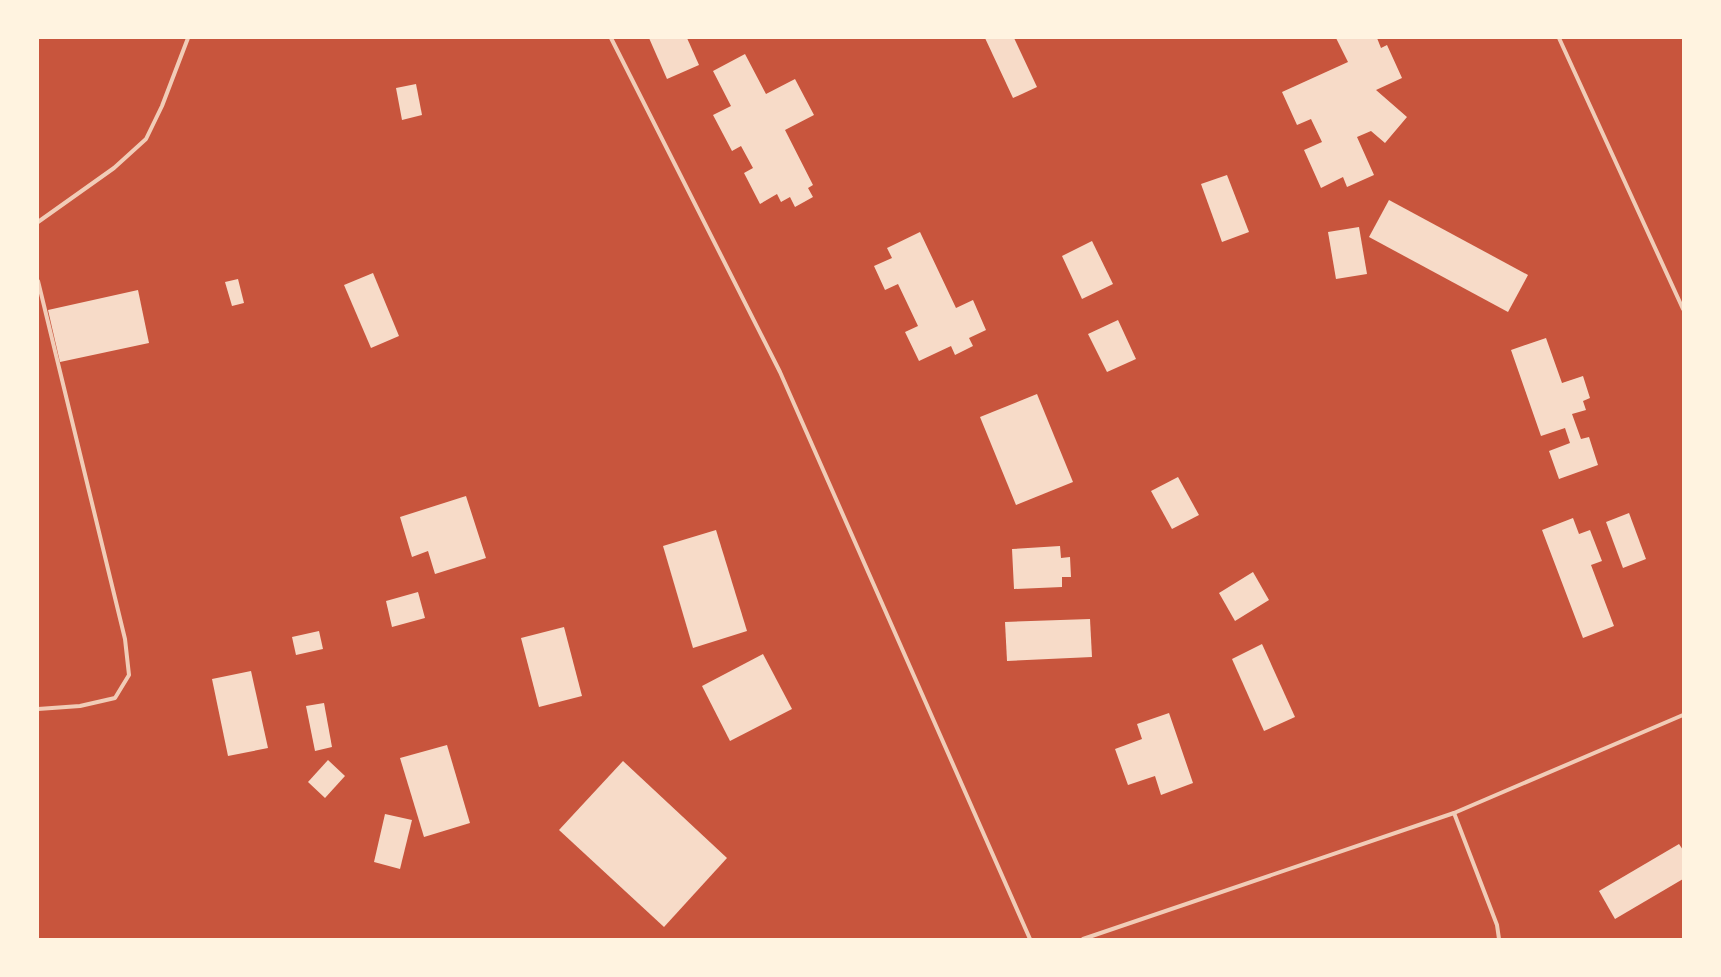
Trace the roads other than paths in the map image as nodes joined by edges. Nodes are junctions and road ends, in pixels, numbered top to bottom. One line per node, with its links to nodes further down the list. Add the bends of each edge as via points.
1 (188, 38): 4 (street, via 162,106 146,139 114,168)
2 (612, 38): 10 (street, via 780,372)
3 (1559, 38): 6 (street)
4 (38, 222)
5 (38, 281): 7 (street, via 125,639 129,675 115,698 80,706)
6 (1683, 310)
7 (38, 709)
8 (1683, 715): 9 (street)
9 (1454, 813): 11 (street); 12 (street, via 1497,925)
10 (1030, 939)
11 (1083, 939)
12 (1499, 939)

